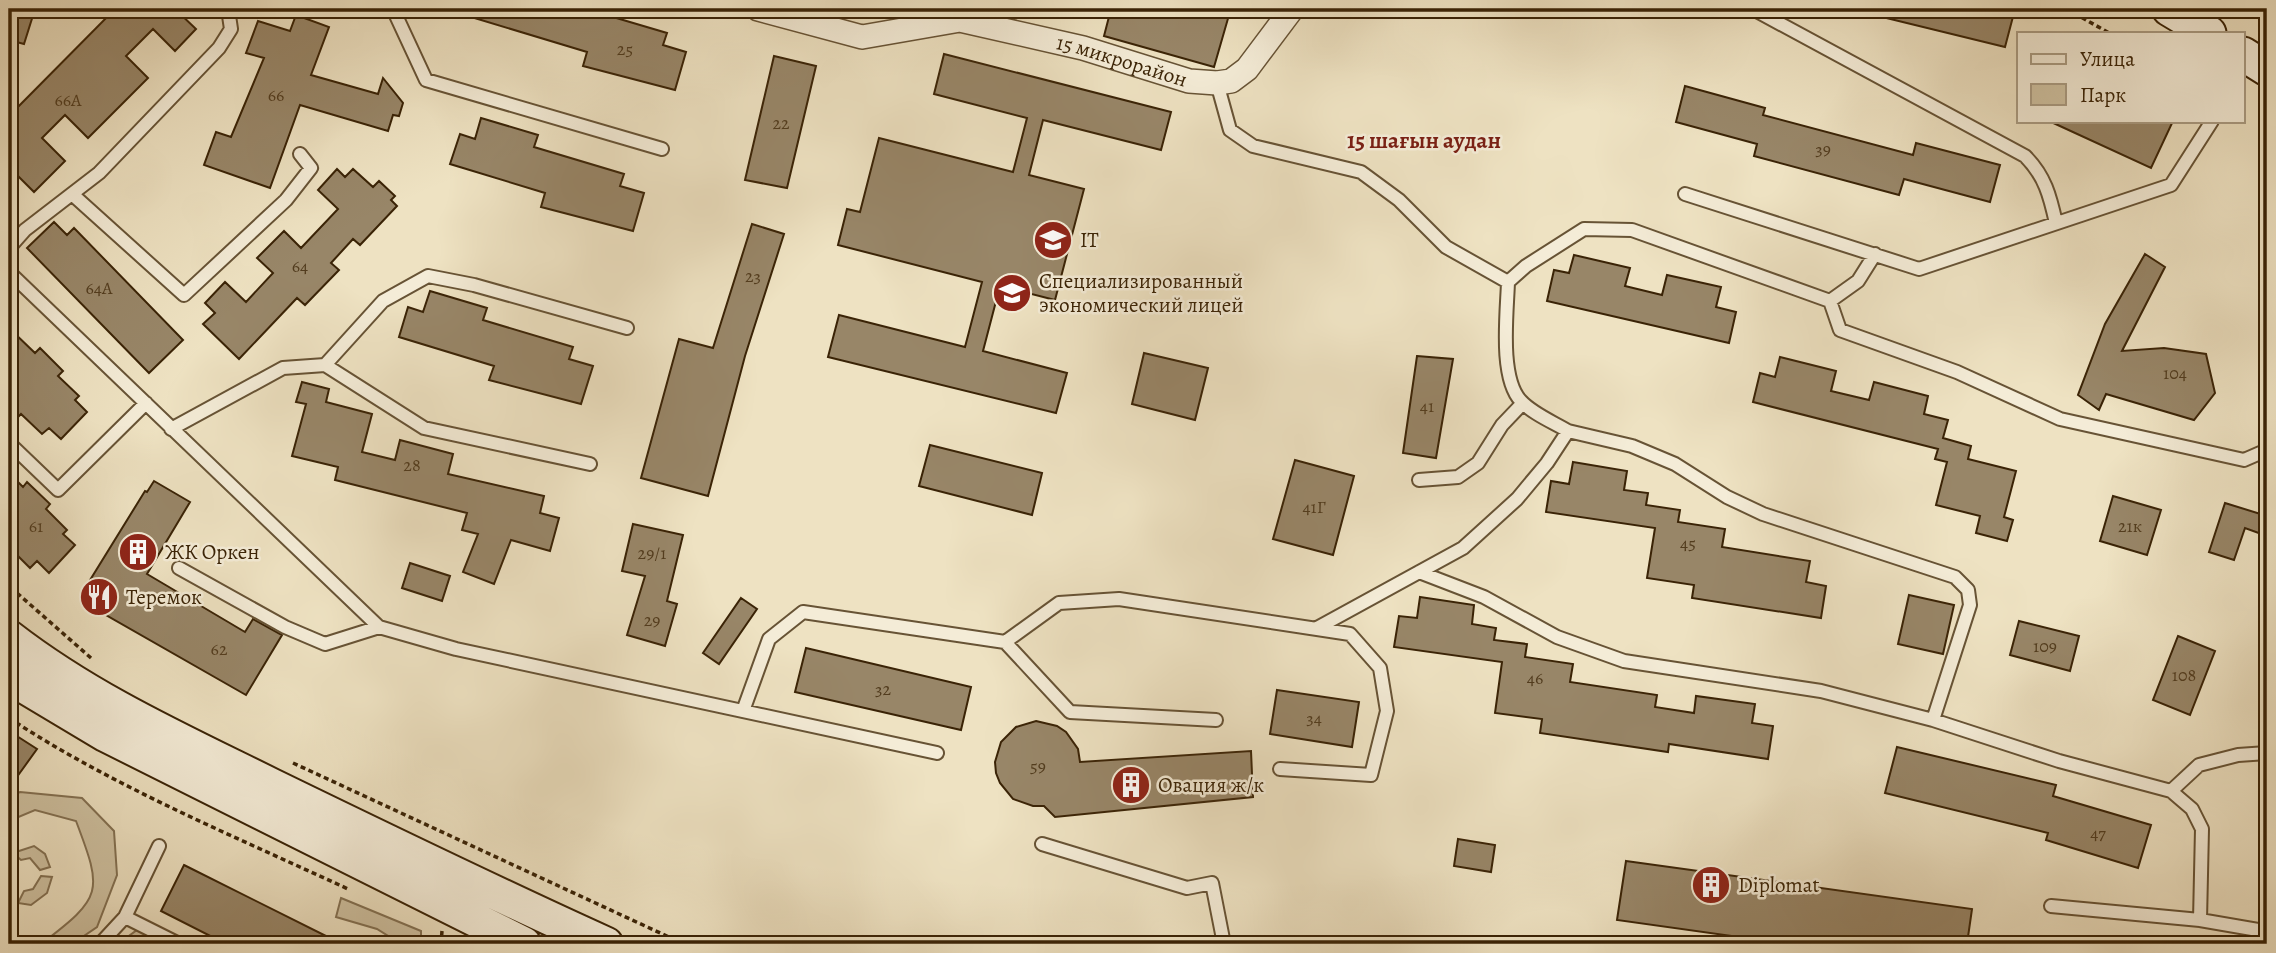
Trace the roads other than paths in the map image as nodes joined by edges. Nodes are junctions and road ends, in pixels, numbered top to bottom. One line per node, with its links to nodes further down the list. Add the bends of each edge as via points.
1 (228, 9): 12 (lane, via 231,29 219,48 99,173)
2 (393, 9): 10 (lane, via 426,80)
3 (758, 9): 8 (street, 15 микрорайон, via 862,37 960,20 1083,48 1189,81)
4 (1292, 9): 8 (street, 15 микрорайон, via 1247,69 1231,82)
5 (1754, 9): 14 (lane, via 2025,156 2048,188)
6 (2169, 9): 7 (street)
7 (2207, 32)
8 (1217, 83): 18 (lane, via 1230,130 1253,146 1361,172 1399,200 1446,247)
9 (2211, 122): 14 (lane, via 2171,185)
10 (662, 149)
11 (300, 154): 12 (lane, via 311,168 286,200 184,295)
12 (72, 194): 15 (lane)
13 (1685, 194): 16 (lane)
14 (2056, 223): 16 (lane, via 1919,269)
15 (9, 248)
16 (1875, 254): 19 (lane, via 1858,281)
17 (9, 272): 22 (lane)
18 (1508, 282): 19 (lane, via 1584,229 1632,230); 23 (lane, via 1507,361 1514,392)
19 (1830, 302): 27 (lane, via 1840,330 1957,372 2060,419 2244,460)
20 (627, 328): 21 (lane, via 428,276 383,301)
21 (325, 365): 24 (lane, via 284,368); 28 (lane, via 424,428)
22 (146, 403): 24 (lane); 26 (lane, via 58,491)
23 (1522, 403): 25 (lane); 29 (lane, via 1478,463 1458,477)
24 (171, 429): 32 (lane)
25 (1568, 431): 31 (lane, via 1517,499 1463,548); 39 (lane, via 1632,446 1675,464 1763,514 1955,578 1968,590 1970,605)
26 (9, 443)
27 (2267, 450)
28 (590, 464)
29 (1419, 480)
30 (179, 568): 32 (lane, via 285,627 326,644)
31 (1419, 572): 33 (lane); 39 (lane, via 1484,597 1557,637 1624,661 1821,691)
32 (379, 627): 37 (lane, via 456,649)
33 (1317, 628): 35 (lane, via 1119,599 1059,603); 42 (lane, via 1350,634 1381,668 1387,711 1371,775)
34 (9, 637): 53 (street, via 46,666 115,708)
35 (1005, 642): 37 (lane, via 803,612 769,639); 38 (lane, via 1070,712)
36 (9, 677): 52 (street, via 106,735)
37 (743, 711): 40 (lane)
38 (1216, 720)
39 (1933, 720): 43 (lane)
40 (937, 753)
41 (2267, 753): 43 (lane, via 2199,765)
42 (1280, 769)
43 (2171, 791): 48 (lane, via 2192,809 2202,830)
44 (1042, 844): 54 (lane, via 1187,888 1212,883)
45 (159, 846): 47 (lane)
46 (2051, 906): 48 (lane)
47 (125, 917): 50 (lane); 51 (lane)
48 (2200, 920): 49 (lane, via 2258,930)
49 (2267, 936)
50 (100, 944)
51 (179, 944)
52 (524, 944)
53 (606, 944)
54 (1224, 944)

